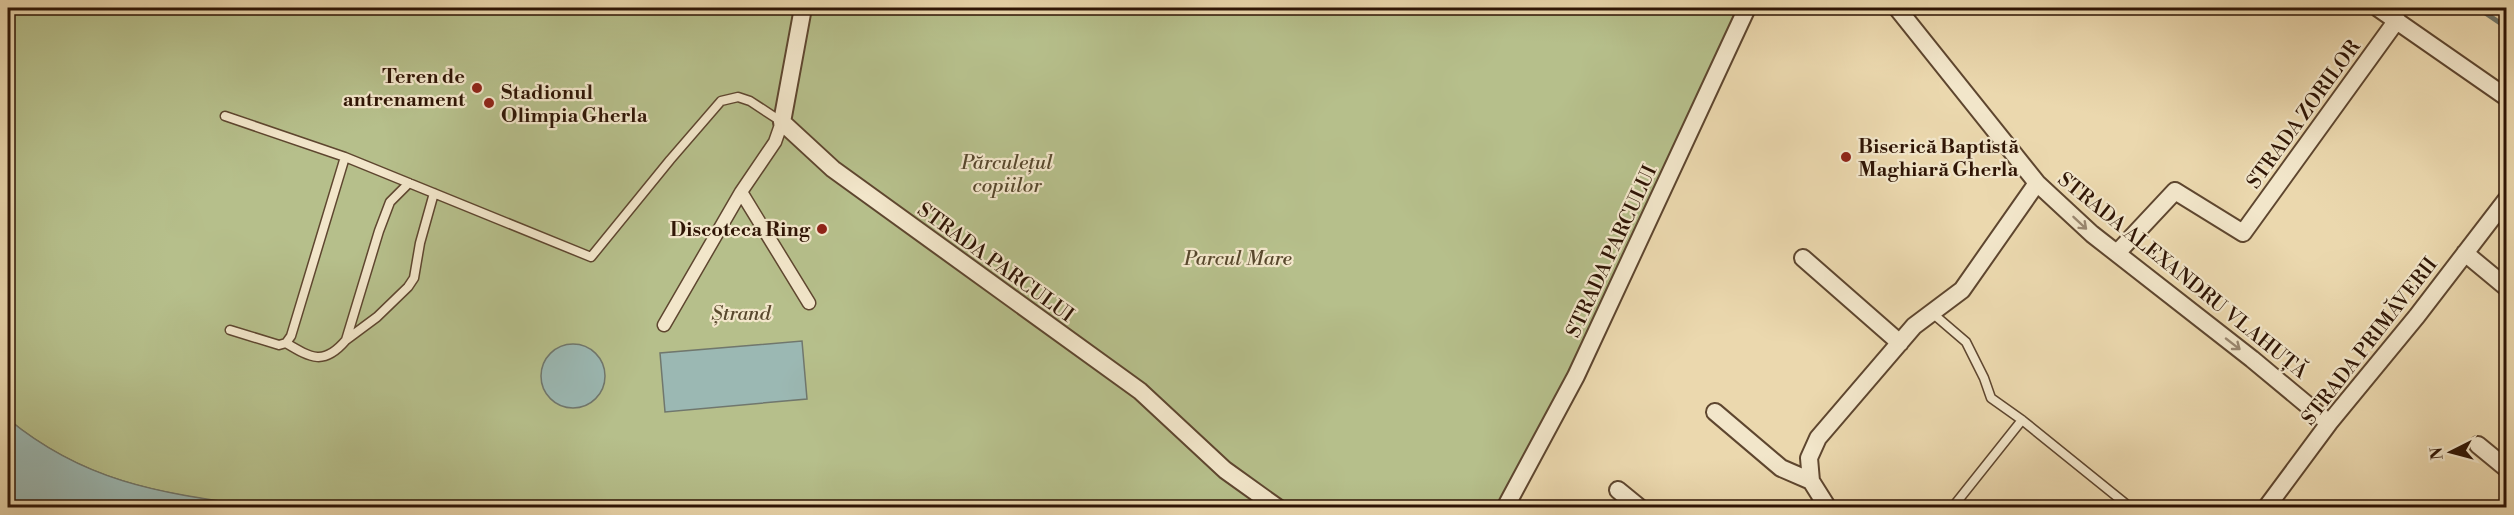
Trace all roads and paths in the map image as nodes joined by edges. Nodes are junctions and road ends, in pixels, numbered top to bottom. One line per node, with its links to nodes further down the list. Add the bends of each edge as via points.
1 (803, 8): 8 (street)
2 (1747, 8): 34 (street, STRADA PARCULUI, via 1576,376)
3 (1897, 8): 11 (street, STRADA ALEXANDRU VLAHUȚĂ)
4 (2378, 8): 5 (street)
5 (2397, 20): 6 (street); 15 (street, STRADA ZORILOR, via 2244,233 2175,191)
6 (2506, 97)
7 (225, 116): 9 (lane)
8 (782, 122): 12 (street, via 775,142); 13 (lane, via 738,97 721,102 591,257); 33 (street, STRADA PARCULUI, via 833,169 1140,391 1225,470)
9 (345, 157): 10 (lane); 24 (lane)
10 (410, 183): 13 (lane); 23 (lane, via 390,202)
11 (2037, 183): 15 (street, STRADA ALEXANDRU VLAHUȚĂ, one-way to 15); 20 (street, STRADA ALEXANDRU VLAHUȚĂ, via 1962,290)
12 (741, 192): 19 (street); 21 (street)
13 (434, 193): 23 (lane, via 414,278 377,317)
14 (2506, 200): 16 (street, STRADA PRIMĂVERII)
15 (2117, 253): 28 (street, STRADA ALEXANDRU VLAHUȚĂ, one-way to 28)
16 (2465, 253): 18 (street); 28 (street, STRADA PRIMĂVERII)
17 (1803, 258): 25 (street)
18 (2506, 287)
19 (809, 303)
20 (1930, 312): 25 (street, STRADA ALEXANDRU VLAHUȚĂ); 27 (lane, via 1966,342 1991,398)
21 (664, 325)
22 (230, 330): 24 (lane, via 279,345)
23 (346, 340): 24 (lane, via 337,351 317,357)
24 (286, 343)
25 (1900, 343): 31 (street, STRADA ALEXANDRU VLAHUȚĂ, via 1818,438 1809,458)
26 (1715, 412): 31 (street, via 1781,468)
27 (2022, 420): 37 (lane); 38 (lane)
28 (2329, 423): 39 (street, STRADA PRIMĂVERII)
29 (2478, 445): 30 (street)
30 (2506, 468)
31 (1811, 481): 36 (street)
32 (1618, 490): 35 (street)
33 (1278, 507)
34 (1506, 507)
35 (1640, 507)
36 (1828, 507)
37 (1952, 507)
38 (2130, 507)
39 (2266, 507)

